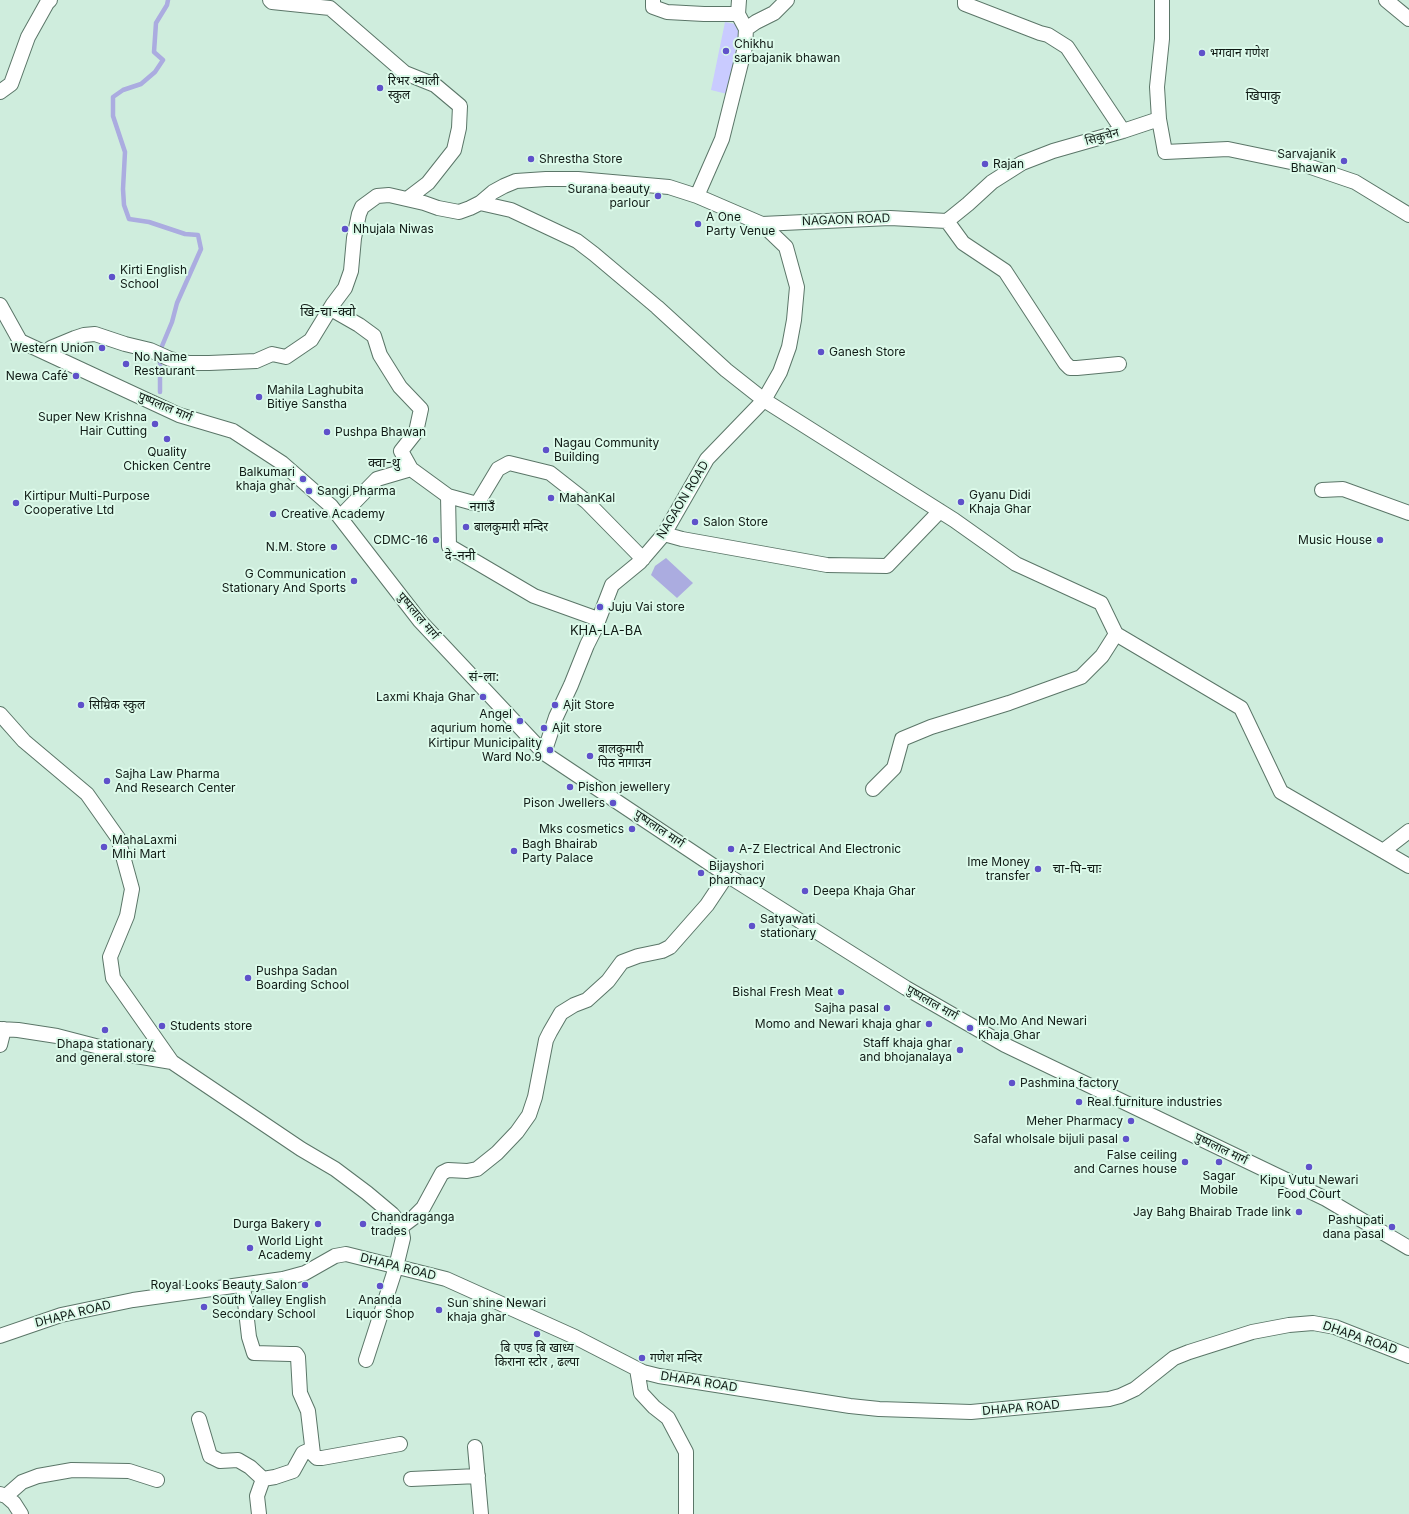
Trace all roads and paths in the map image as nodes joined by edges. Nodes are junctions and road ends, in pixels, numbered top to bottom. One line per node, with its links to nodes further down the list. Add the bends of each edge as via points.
1 (50, 0): 12 (street, via 28,37 11,84)
2 (270, 0): 16 (street, via 330,8 405,73 435,85 460,106 454,150 428,183)
3 (653, 0): 9 (street, via 653,7 667,12)
4 (739, 0): 9 (street)
5 (787, 0): 11 (street, via 774,13)
6 (965, 0): 14 (street, via 965,4 1048,35 1066,47)
7 (1162, 0): 13 (street, via 1162,39 1157,87)
8 (1386, 0): 10 (street)
9 (738, 14): 11 (street)
10 (1409, 18)
11 (746, 29): 15 (street, via 745,47 722,139)
12 (0, 92)
13 (1159, 119): 14 (street, सिकुचेन); 18 (street, via 1165,152 1228,150 1305,165 1355,182)
14 (1123, 131): 19 (street, सिकुचेन, via 1053,151 1022,163 992,182)
15 (697, 196): 17 (street, via 669,187 578,179 546,179 516,181 493,192); 20 (street)
16 (407, 199): 17 (street, via 459,212); 21 (street, via 389,195 377,196 362,207 354,238 351,271 345,288)
17 (480, 203): 25 (street, via 511,210 577,241)
18 (1409, 215)
19 (947, 220): 20 (street, NAGAON ROAD, via 890,218); 24 (street, via 963,243 1005,271 1070,368)
20 (762, 224): 25 (street, NAGAON ROAD, via 786,247 797,287 789,347 780,372)
21 (331, 309): 23 (street, via 311,340 286,357 272,354 256,361 189,363 96,334 84,335 51,348); 26 (street, via 374,336 380,355 400,387 421,409 416,432 401,451)
22 (1, 312): 23 (street, पुष्पलाल मार्ग, via 20,341)
23 (48, 354): 31 (street, पुष्पलाल मार्ग, via 179,415 233,431 282,463)
24 (1118, 364)
25 (764, 400): 29 (street); 32 (street, NAGAON ROAD, via 706,459)
26 (411, 470): 28 (street); 31 (street, via 378,479)
27 (1322, 490): 30 (street, via 1343,490)
28 (448, 496): 33 (street, via 477,504 498,469 509,463 550,473 586,502); 34 (street, via 448,546 534,596)
29 (940, 511): 32 (street, via 887,566 827,565); 35 (street, via 1016,564 1101,603)
30 (1409, 513)
31 (340, 517): 37 (street, पुष्पलाल मार्ग, via 420,621)
32 (664, 534): 33 (street, NAGAON ROAD)
33 (643, 559): 34 (street, NAGAON ROAD, via 612,585)
34 (598, 619): 37 (street, NAGAON ROAD, via 556,717)
35 (1116, 634): 38 (street, via 1102,656 1081,677 902,739 894,768); 40 (street, via 1241,708 1281,792)
36 (0, 714): 45 (street, via 24,741 87,794 118,838 132,889 127,916 110,957 113,978)
37 (544, 753): 42 (street, पुष्पलाल मार्ग)
38 (873, 789)
39 (1409, 831): 40 (street)
40 (1383, 851): 41 (street)
41 (1409, 866)
42 (727, 875): 46 (street, via 707,905 670,947 622,962 608,981 587,1000 562,1013 546,1040 535,1097 517,1132 477,1169 448,1170 442,1173 423,1208); 47 (street, पुष्पलाल मार्ग, via 906,988 1005,1045 1326,1199)
43 (2, 1029): 44 (street); 45 (street, via 57,1036 130,1055)
44 (0, 1045)
45 (172, 1062): 46 (street, via 301,1149 335,1168 392,1214)
46 (401, 1227): 48 (street, via 403,1238)
47 (1409, 1248)
48 (396, 1267): 49 (street, DHAPA ROAD, via 346,1254 335,1256 305,1273); 52 (street); 53 (street, DHAPA ROAD, via 453,1282 575,1337)
49 (243, 1285): 50 (street, DHAPA ROAD, via 118,1303 61,1315); 57 (street, via 249,1337 254,1353 296,1354 298,1357 300,1393 308,1410)
50 (0, 1336)
51 (1409, 1356): 53 (street, DHAPA ROAD, via 1335,1327 1313,1323 1290,1325 1252,1332 1174,1358 1135,1389 1120,1396 971,1412 837,1405 659,1376)
52 (366, 1360)
53 (637, 1369): 66 (street, via 641,1393 668,1418 686,1452)
54 (199, 1419): 59 (street, via 210,1456 220,1460 238,1460)
55 (400, 1444): 57 (street, via 322,1458 317,1458)
56 (475, 1447): 58 (street)
57 (312, 1449): 59 (street, via 303,1453 293,1471)
58 (478, 1476): 60 (street); 65 (street)
59 (263, 1479): 64 (street, via 257,1496)
60 (411, 1479)
61 (157, 1480): 62 (street, via 129,1471 72,1470 38,1476 22,1482)
62 (3, 1495): 63 (street, via 14,1503)
63 (21, 1514)
64 (259, 1514)
65 (481, 1514)
66 (686, 1514)

